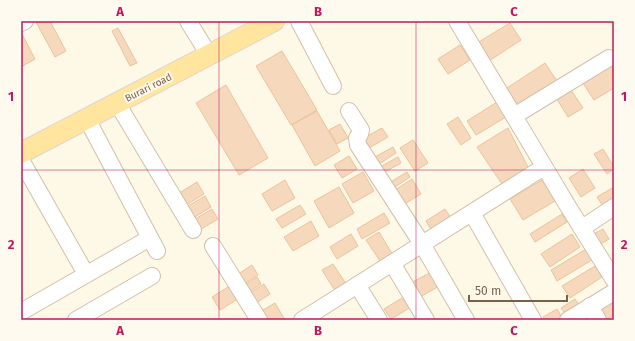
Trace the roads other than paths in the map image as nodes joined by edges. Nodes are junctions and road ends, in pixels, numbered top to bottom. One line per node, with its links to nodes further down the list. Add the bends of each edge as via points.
1 (25, 21): 7 (street)
2 (188, 21): 8 (street)
3 (244, 21): 8 (main road, Burari road)
4 (274, 21): 8 (main road, Burari road)
5 (299, 21): 10 (street)
6 (457, 21): 13 (street)
7 (21, 23)
8 (205, 50): 11 (main road, Burari road); 15 (main road, Burari road, via 131,83)
9 (609, 58): 13 (street)
10 (334, 86)
11 (117, 103): 14 (main road, Burari road); 22 (street)
12 (349, 111): 23 (street, via 361,130 357,138 358,145)
13 (514, 116): 18 (street)
14 (87, 119): 16 (main road, Burari road); 26 (street, via 153,245)
15 (21, 140)
16 (21, 153)
17 (21, 160): 26 (street)
18 (544, 167): 20 (street); 21 (street)
19 (614, 207): 21 (street)
20 (472, 213): 23 (street); 39 (street)
21 (582, 228): 28 (street)
22 (193, 230)
23 (422, 244): 25 (street); 38 (street)
24 (213, 246): 34 (street)
25 (392, 263): 29 (street); 37 (street)
26 (86, 274): 31 (street)
27 (152, 276): 33 (street)
28 (614, 280)
29 (357, 285): 35 (street); 36 (street)
30 (614, 292): 32 (street)
31 (21, 312)
32 (594, 313): 40 (street)
33 (76, 320)
34 (259, 320)
35 (302, 320)
36 (379, 320)
37 (426, 320)
38 (466, 320)
39 (533, 320)
40 (568, 320)

